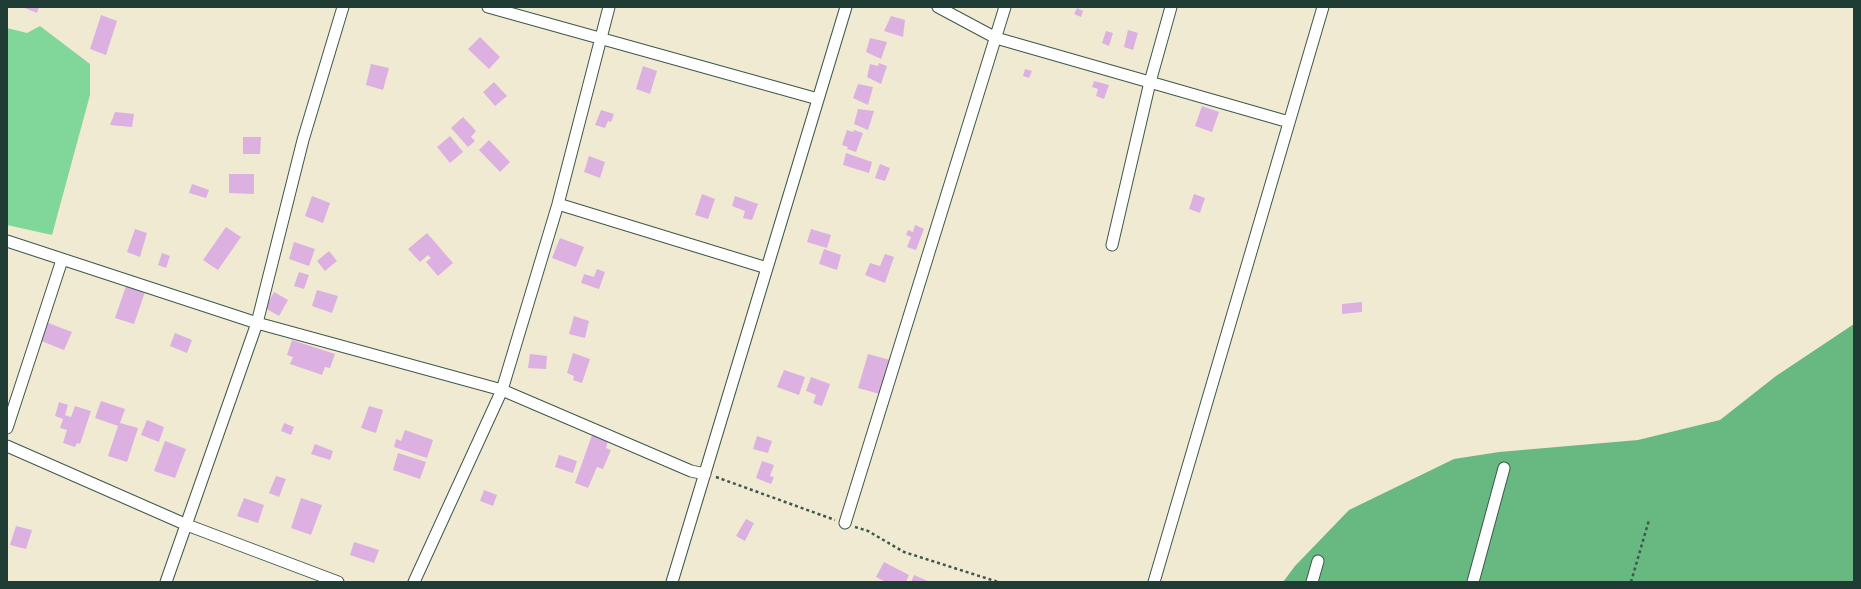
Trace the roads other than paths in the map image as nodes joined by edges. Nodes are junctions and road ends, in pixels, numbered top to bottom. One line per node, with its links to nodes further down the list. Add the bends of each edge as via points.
1 (343, 7): 19 (street, via 303,140)
2 (488, 7): 9 (street)
3 (609, 7): 9 (street)
4 (846, 7): 12 (street)
5 (938, 7): 10 (street)
6 (1005, 7): 10 (street)
7 (1171, 7): 11 (street)
8 (1323, 7): 13 (street)
9 (601, 38): 12 (street); 14 (street)
10 (996, 38): 11 (street); 25 (street)
11 (1150, 82): 13 (street); 16 (street)
12 (818, 99): 18 (street)
13 (1289, 122): 32 (street)
14 (558, 204): 18 (street); 20 (street)
15 (7, 241): 17 (street)
16 (1112, 245)
17 (62, 260): 19 (street); 21 (street)
18 (767, 268): 24 (street)
19 (257, 323): 20 (street); 26 (street)
20 (502, 390): 24 (street, via 692,471); 30 (street)
21 (7, 428)
22 (7, 446): 26 (street)
23 (1504, 468): 34 (street)
24 (705, 474): 31 (street)
25 (845, 523)
26 (187, 525): 28 (street); 29 (street)
27 (1318, 561): 33 (street)
28 (166, 582)
29 (338, 582)
30 (414, 582)
31 (672, 582)
32 (1154, 582)
33 (1312, 582)
34 (1473, 582)

